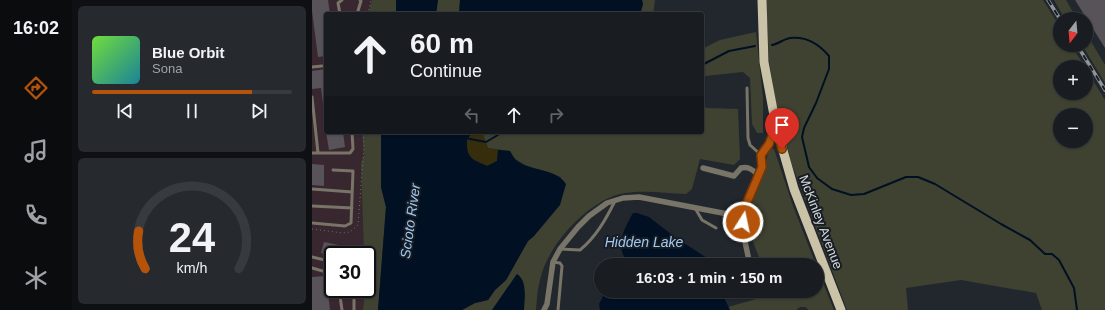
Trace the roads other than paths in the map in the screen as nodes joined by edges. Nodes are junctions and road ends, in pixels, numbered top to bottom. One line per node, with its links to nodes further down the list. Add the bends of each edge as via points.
1 (342, 0): 4 (lane, via 338,3)
2 (360, 0): 5 (lane)
3 (762, 0): 11 (main road, McKinley Avenue, via 764,62)
4 (340, 12)
5 (357, 12)
6 (322, 66): 7 (lane)
7 (312, 67)
8 (747, 88): 15 (lane, via 748,138 750,145)
9 (312, 97): 10 (lane)
10 (313, 124): 14 (lane)
11 (776, 126): 15 (lane, via 769,144); 43 (main road, McKinley Avenue, via 794,189)
12 (352, 134): 14 (lane, via 353,149 350,153)
13 (312, 153): 14 (lane)
14 (318, 154)
15 (761, 155): 18 (lane, via 762,167)
16 (703, 168): 18 (street, via 734,176 740,168 745,167)
17 (333, 170): 20 (lane, via 353,172)
18 (758, 175): 25 (street)
19 (312, 189): 20 (lane)
20 (352, 192): 23 (lane)
21 (616, 199): 24 (street, via 647,198); 30 (street, via 589,216); 30 (lane, via 598,230 585,246 580,250)
22 (312, 206): 23 (lane)
23 (352, 208): 27 (lane, via 351,223 346,226)
24 (695, 208): 26 (street); 29 (lane, via 702,220)
25 (743, 212): 26 (street, via 737,211); 28 (street, via 745,218)
26 (733, 215): 28 (street, via 735,222)
27 (312, 223)
28 (741, 223): 32 (street)
29 (716, 228)
30 (560, 249): 34 (street)
31 (312, 257): 33 (lane)
32 (748, 258)
33 (324, 260)
34 (553, 262): 41 (street); 42 (lane, via 562,266)
35 (312, 268): 36 (lane)
36 (324, 271)
37 (340, 298): 39 (lane)
38 (354, 298): 40 (lane)
39 (342, 310)
40 (354, 310)
41 (544, 310)
42 (558, 310)
43 (841, 310)

